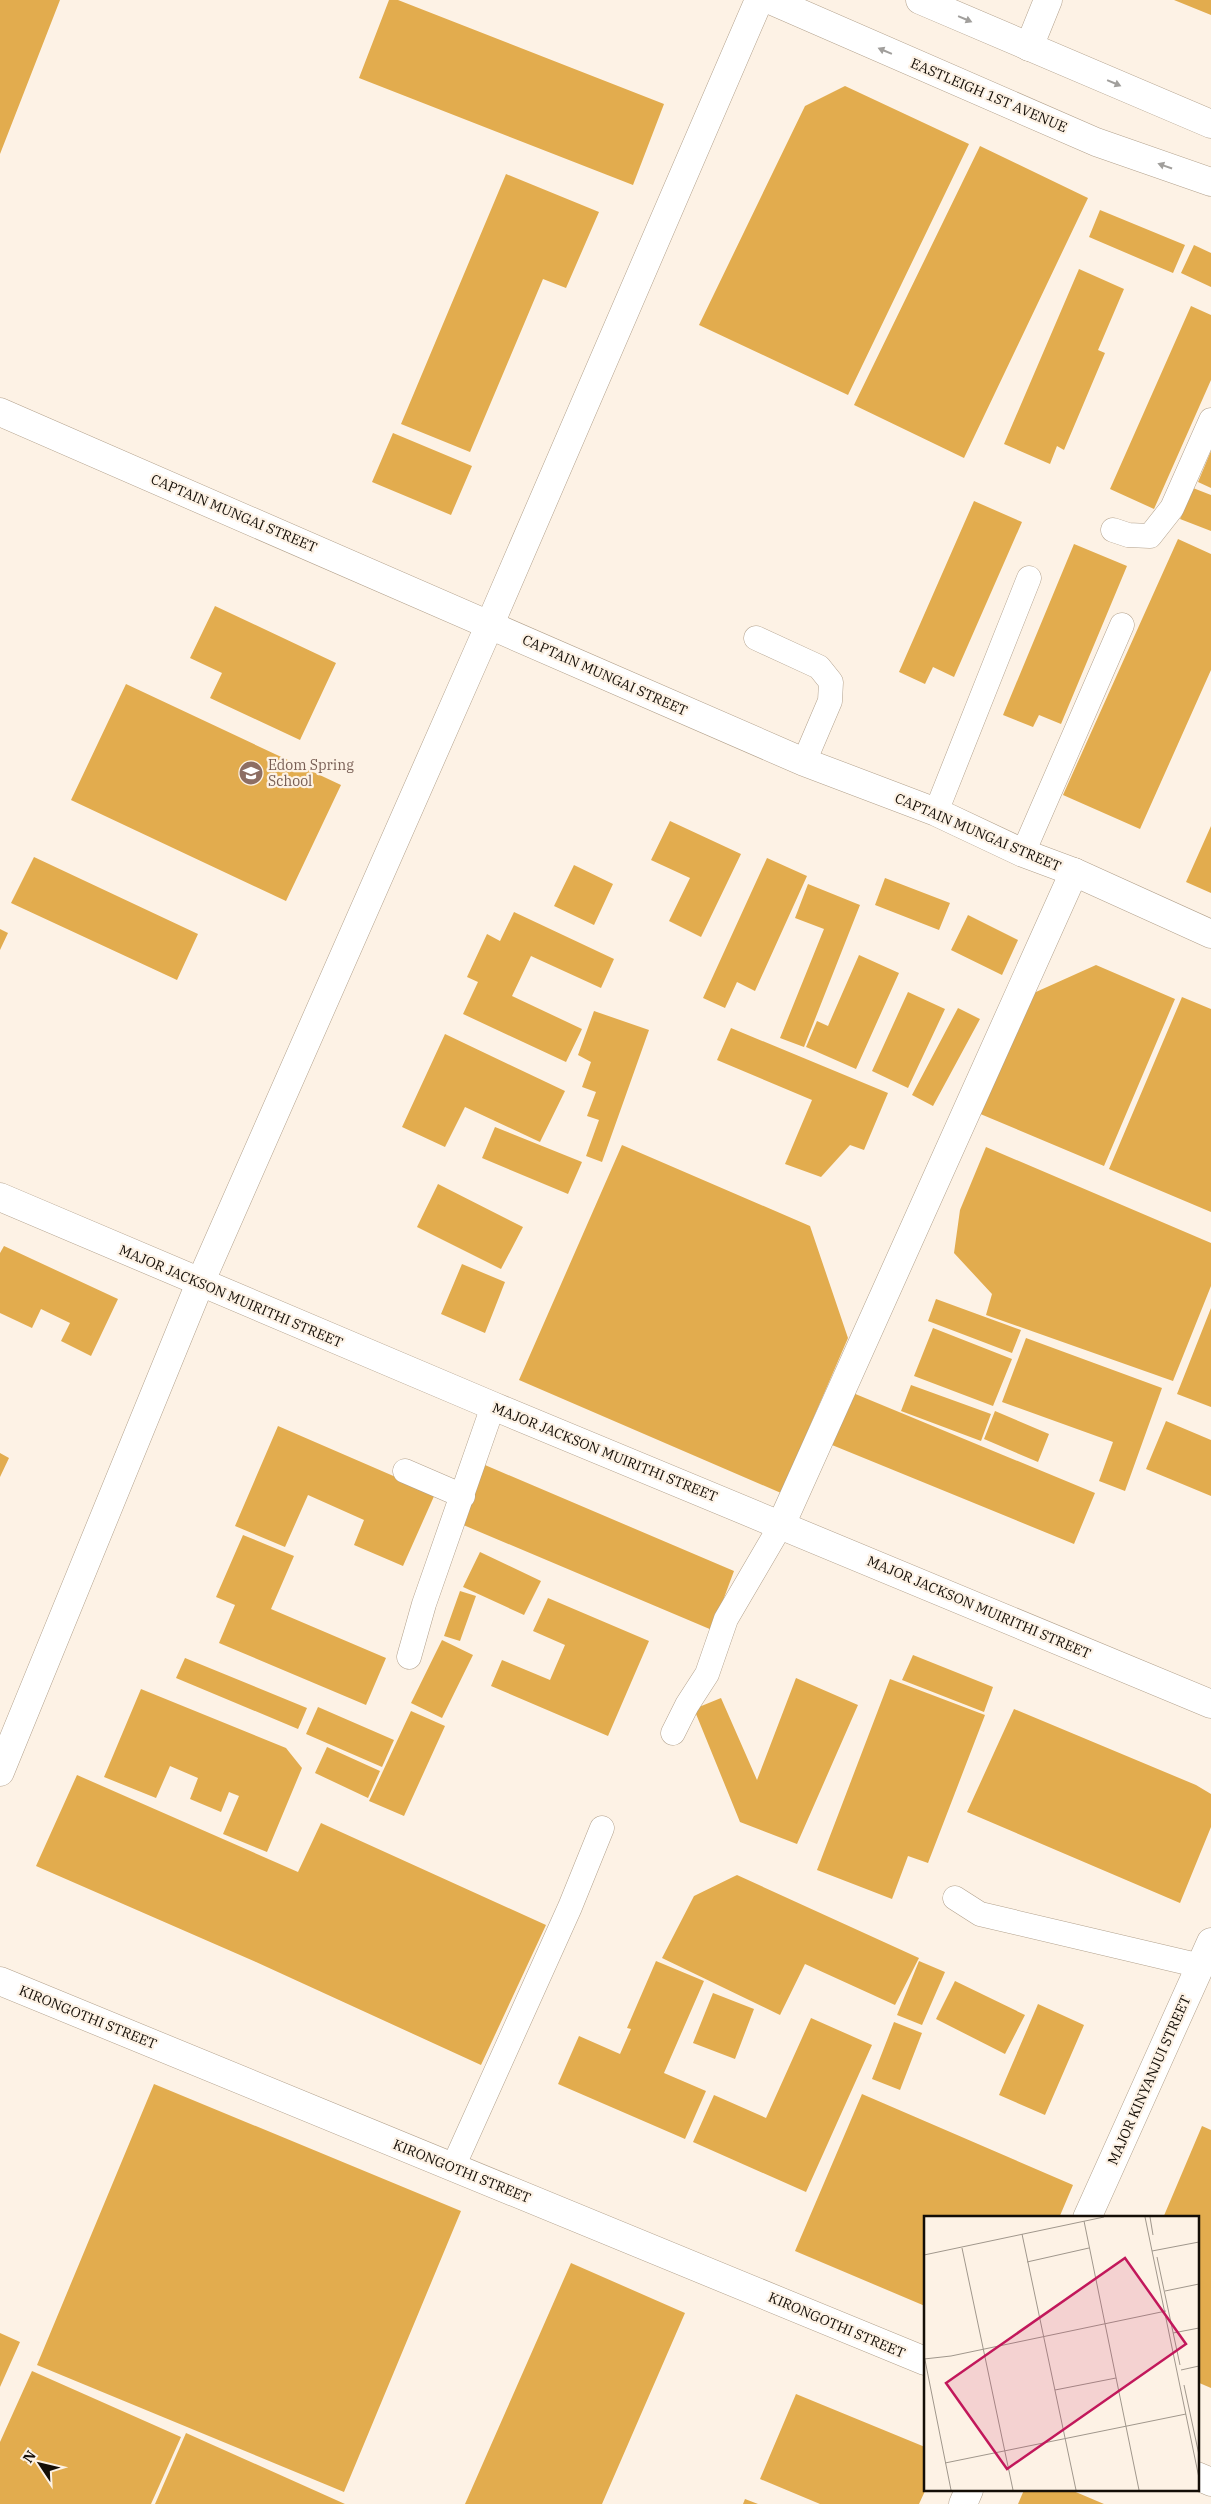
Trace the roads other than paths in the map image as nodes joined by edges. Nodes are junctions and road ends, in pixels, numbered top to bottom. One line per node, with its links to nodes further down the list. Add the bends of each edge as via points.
1 (759, 0): 12 (street)
2 (770, 0): 7 (street, EASTLEIGH 1ST AVENUE, one-way to 2, via 1096,142)
3 (920, 0): 5 (street, one-way to 5)
4 (1048, 0): 5 (street)
5 (1029, 47): 6 (street, one-way to 6)
6 (1211, 124)
7 (1211, 182)
8 (0, 412): 12 (street, CAPTAIN MUNGAI STREET)
9 (1211, 420): 10 (lane, via 1172,508 1150,536 1128,535)
10 (1113, 530)
11 (1029, 578): 16 (lane)
12 (490, 624): 15 (street, CAPTAIN MUNGAI STREET); 21 (street)
13 (1122, 625): 17 (lane)
14 (756, 638): 15 (lane, via 820,667 831,682 830,702)
15 (804, 762): 16 (street, CAPTAIN MUNGAI STREET)
16 (936, 812): 17 (street, CAPTAIN MUNGAI STREET)
17 (1023, 853): 18 (street, CAPTAIN MUNGAI STREET)
18 (1074, 872): 19 (street, CAPTAIN MUNGAI STREET); 25 (street)
19 (1211, 934)
20 (0, 1198): 21 (street, MAJOR JACKSON MUIRITHI STREET)
21 (200, 1283): 22 (street, MAJOR JACKSON MUIRITHI STREET); 29 (street)
22 (493, 1406): 24 (lane); 25 (street, MAJOR JACKSON MUIRITHI STREET)
23 (405, 1471): 24 (lane)
24 (463, 1496): 26 (lane, via 424,1604)
25 (781, 1525): 27 (street, MAJOR JACKSON MUIRITHI STREET); 28 (lane, via 726,1619 707,1674)
26 (409, 1657)
27 (1211, 1704)
28 (673, 1733)
29 (0, 1772)
30 (602, 1828): 34 (lane)
31 (955, 1898): 32 (lane, via 980,1914)
32 (1206, 1954): 35 (street, MAJOR KINYANJUI STREET)
33 (0, 1981): 34 (street, KIRONGOTHI STREET)
34 (453, 2167): 36 (street, KIRONGOTHI STREET)
35 (1088, 2216)
36 (924, 2361)
37 (1198, 2476): 38 (street)
38 (1211, 2482)
39 (968, 2492): 40 (street)
40 (963, 2504)

